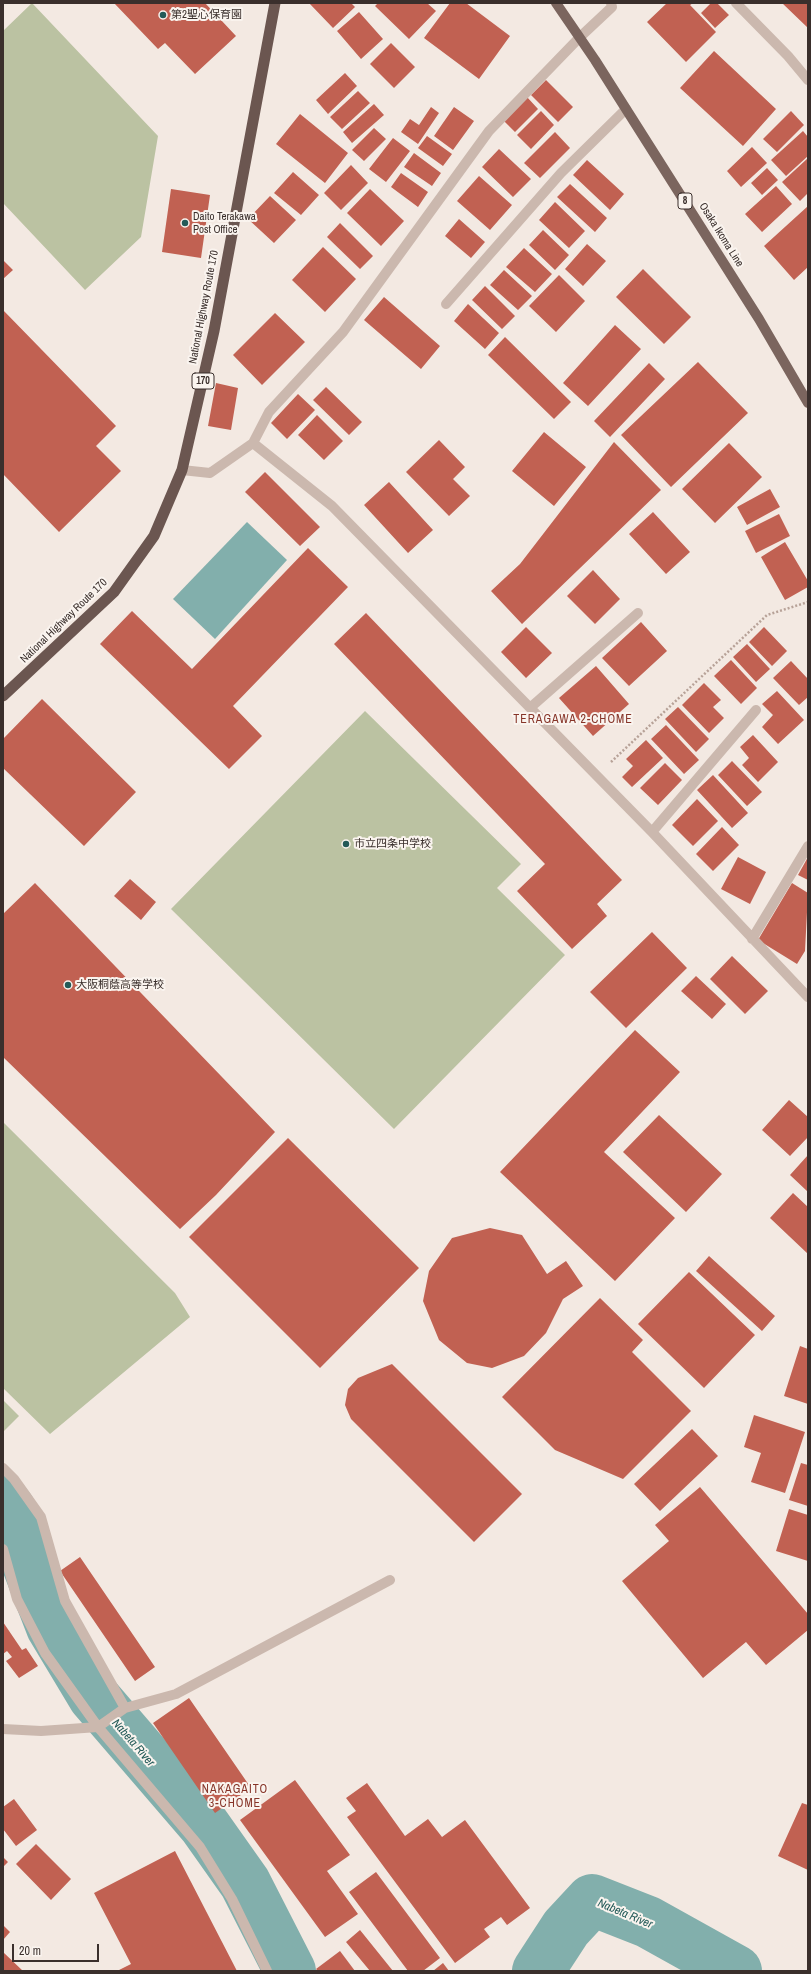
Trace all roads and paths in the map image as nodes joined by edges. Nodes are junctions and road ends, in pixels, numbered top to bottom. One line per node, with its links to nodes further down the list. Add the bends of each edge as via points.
1 (275, 3): 11 (highway, National Highway Route 170 / 170, via 214,331)
2 (556, 3): 5 (main road, Osaka Ikoma Line / 8)
3 (736, 3): 6 (street)
4 (614, 4): 5 (street)
5 (580, 36): 7 (main road, Osaka Ikoma Line / 8); 10 (street, via 489,131 343,332 269,412)
6 (808, 80)
7 (626, 109): 8 (street, via 561,174); 9 (main road, Osaka Ikoma Line / 8, via 759,319)
8 (446, 304)
9 (808, 403)
10 (253, 443): 11 (street, via 210,473); 15 (street, via 332,506)
11 (182, 470): 14 (highway, National Highway Route 170 / 170, via 154,536 114,592)
12 (808, 602): 17 (path, via 767,615)
13 (638, 613): 15 (street)
14 (3, 696)
15 (531, 708): 17 (street)
16 (756, 710): 18 (street)
17 (596, 776): 18 (street)
18 (652, 832): 20 (street)
19 (808, 846): 20 (street)
20 (752, 939): 21 (street)
21 (808, 997)
22 (3, 1468): 25 (street, via 41,1517 65,1601)
23 (3, 1549): 26 (street, via 17,1599 45,1654)
24 (390, 1580): 25 (street, via 176,1694)
25 (125, 1708): 26 (street)
26 (98, 1727): 27 (street, via 41,1731); 28 (street, via 200,1847 232,1899)
27 (3, 1730)
28 (267, 1971)

